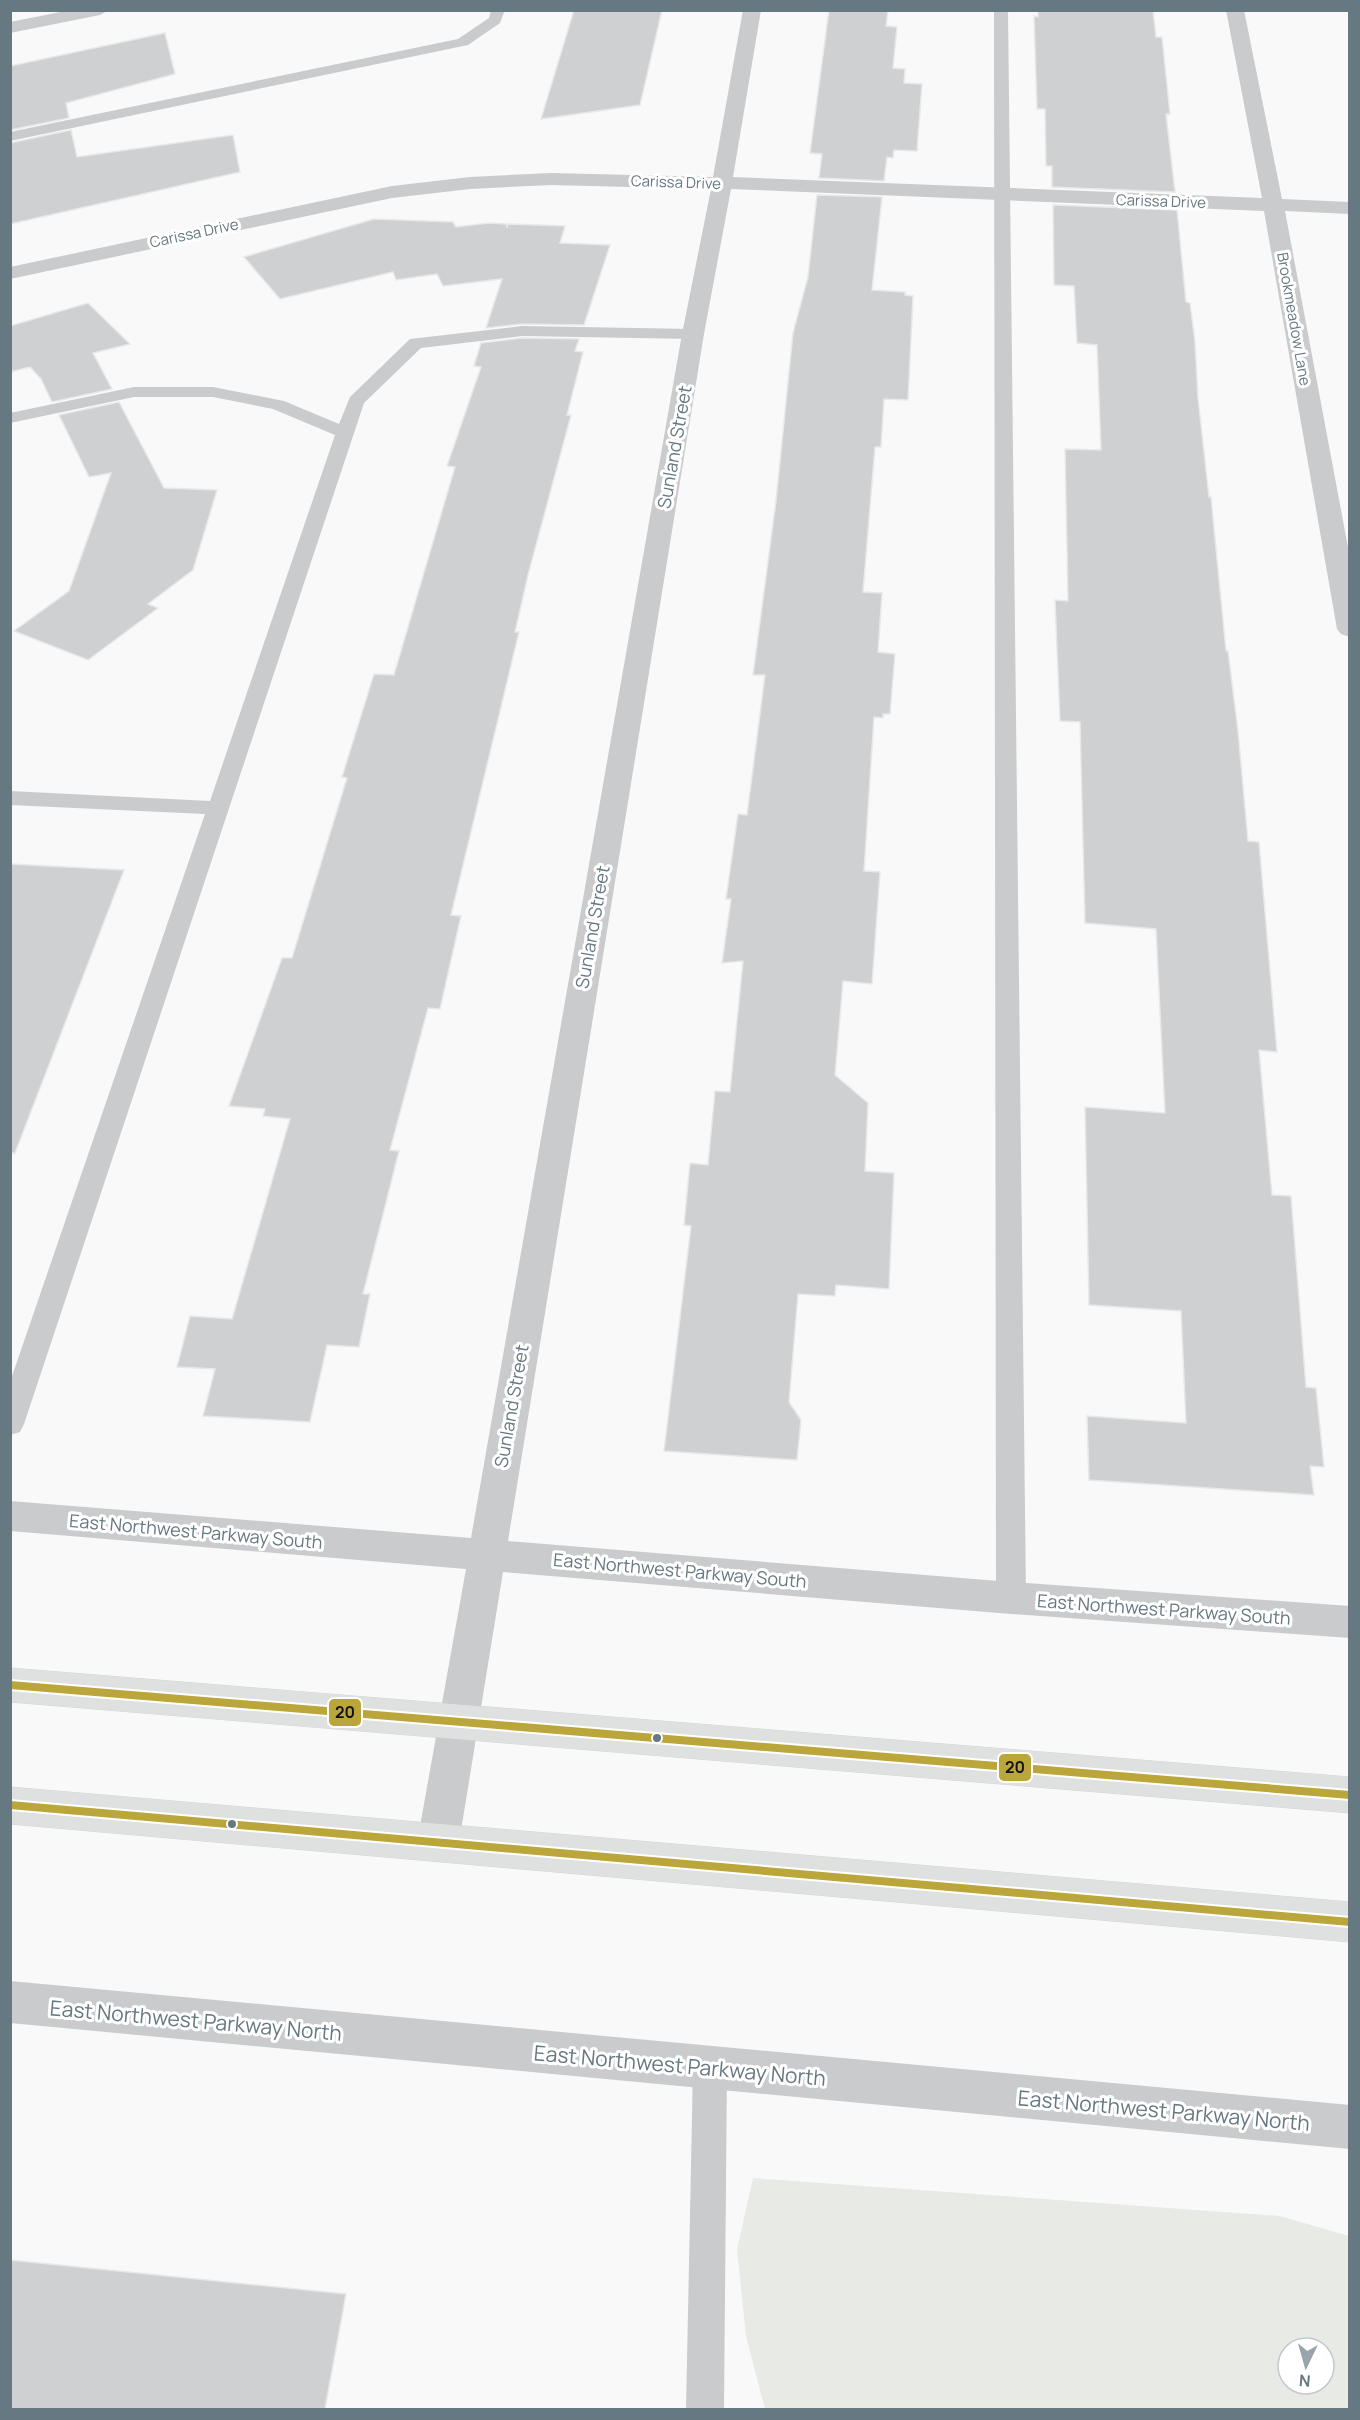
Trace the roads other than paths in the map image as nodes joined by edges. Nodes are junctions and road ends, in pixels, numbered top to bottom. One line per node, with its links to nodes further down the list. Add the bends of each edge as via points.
1 (100, 10): 6 (street)
2 (498, 10): 7 (lane, via 495,20 463,42)
3 (752, 10): 8 (street, Sunland Street)
4 (1001, 10): 9 (lane)
5 (1235, 10): 10 (street, Brookmeadow Lane)
6 (10, 28)
7 (10, 137)
8 (722, 183): 9 (street, Carissa Drive); 12 (street, Carissa Drive, via 551,179 392,192); 13 (street, Sunland Street)
9 (1002, 194): 10 (street, Carissa Drive); 22 (lane)
10 (1273, 205): 11 (street, Carissa Drive); 16 (street, Brookmeadow Lane)
11 (1350, 208)
12 (10, 273)
13 (693, 334): 15 (lane, via 522,331 416,343 356,401); 21 (street, Sunland Street)
14 (10, 418): 15 (lane, via 134,392 213,392 278,405)
15 (345, 433): 18 (lane)
16 (1350, 629)
17 (10, 798): 18 (lane)
18 (220, 808): 19 (lane)
19 (10, 1424)
20 (10, 1516): 21 (street, East Northwest Parkway South)
21 (486, 1555): 22 (street, East Northwest Parkway South); 25 (street, Sunland Street)
22 (1011, 1598): 23 (street, East Northwest Parkway South)
23 (1350, 1622)
24 (10, 1685): 25 (main road)
25 (457, 1723): 26 (main road); 28 (street, Sunland Street)
26 (1350, 1795)
27 (10, 1805): 28 (main road)
28 (438, 1843): 29 (main road)
29 (1350, 1922)
30 (10, 2002): 31 (street, East Northwest Parkway North)
31 (710, 2068): 32 (street, East Northwest Parkway North); 33 (lane)
32 (1350, 2127)
33 (705, 2409)

